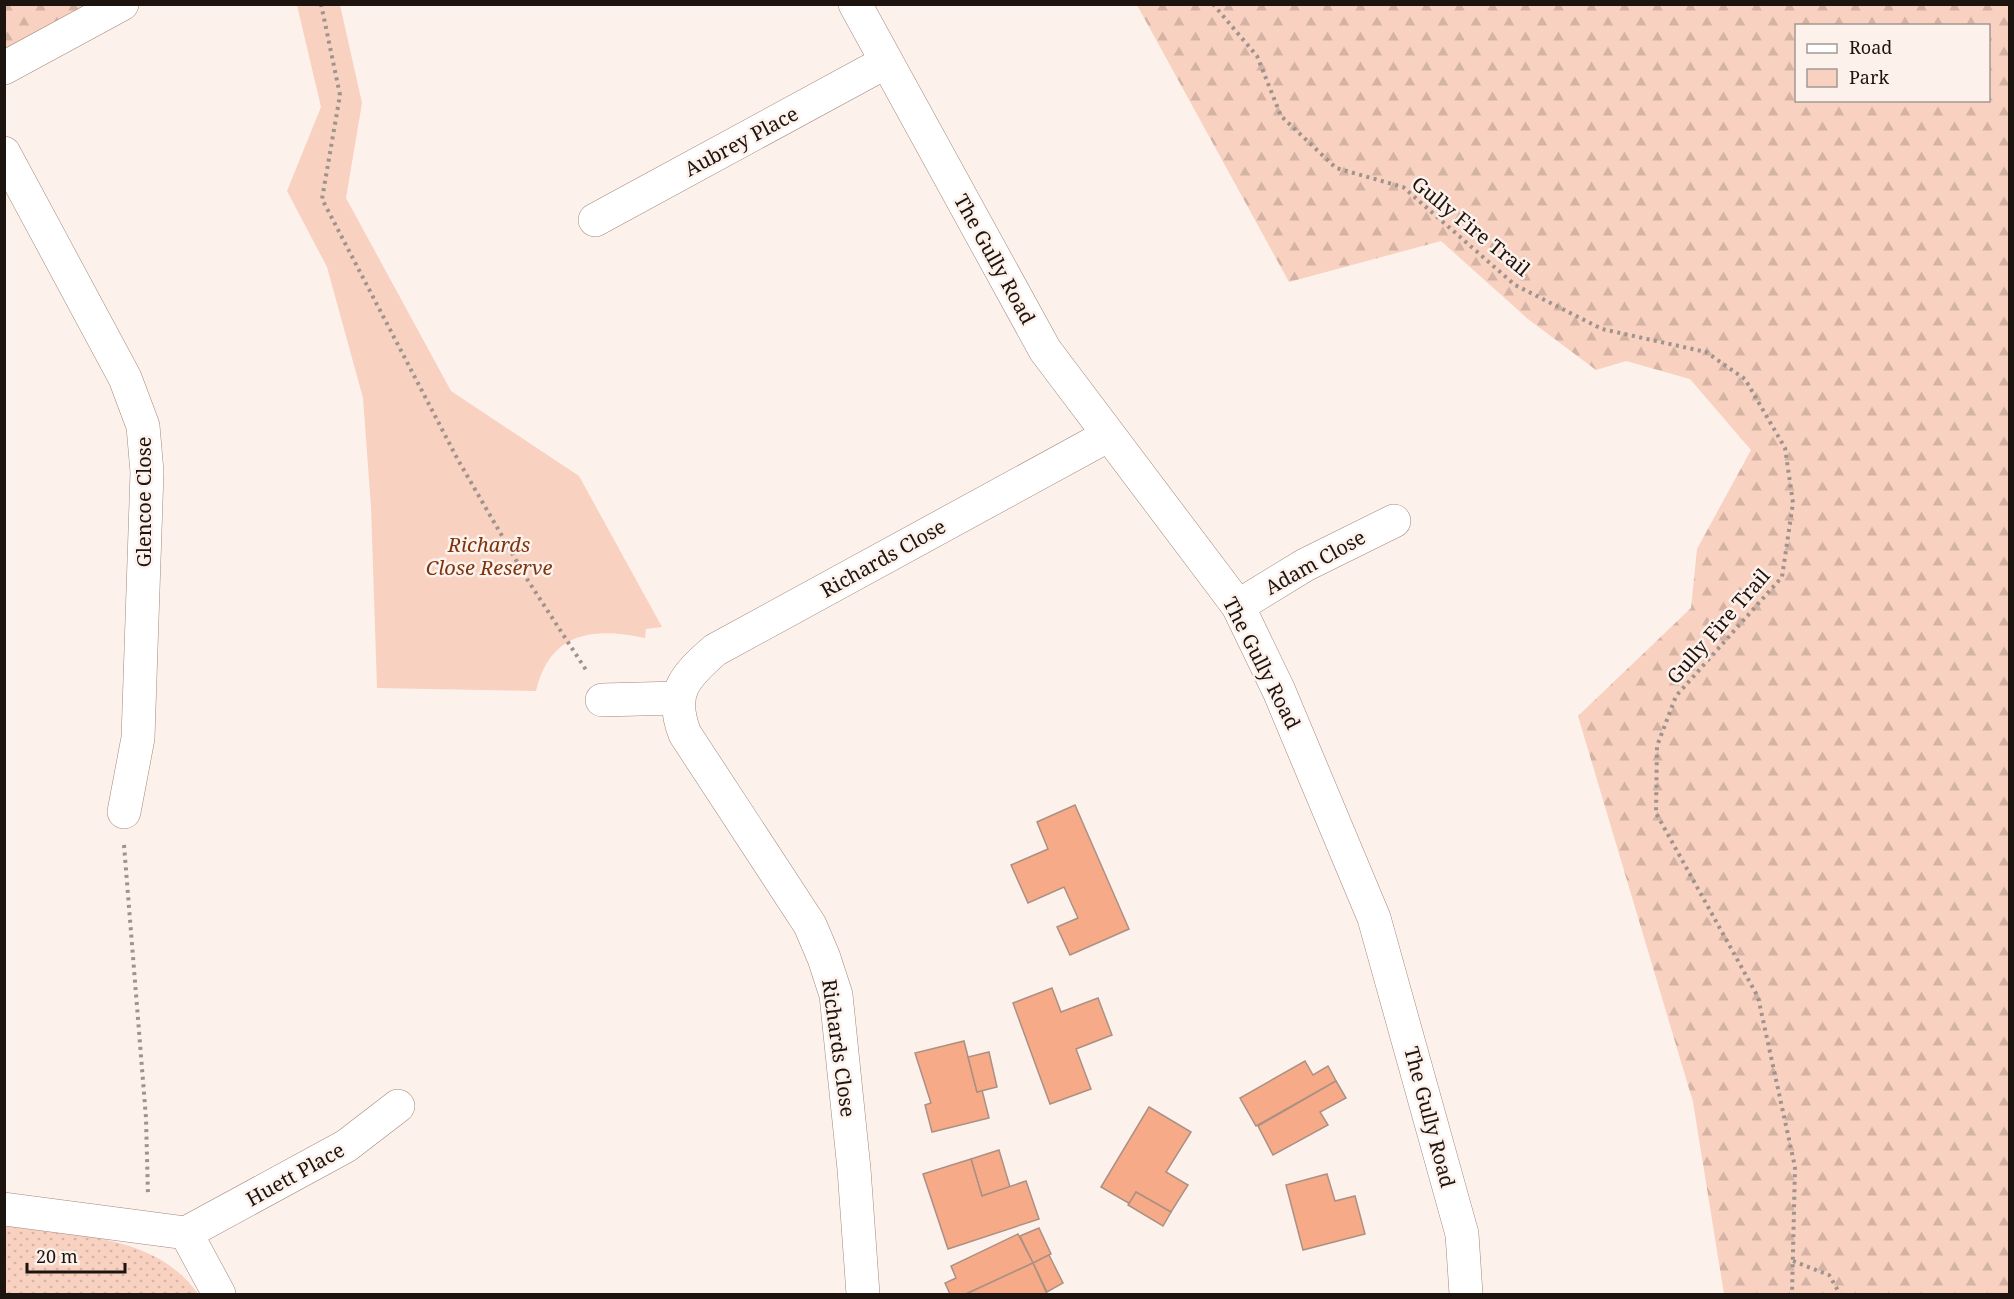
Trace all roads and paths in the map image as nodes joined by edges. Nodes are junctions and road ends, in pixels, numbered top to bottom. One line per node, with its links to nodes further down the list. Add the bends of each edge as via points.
1 (122, 4): 6 (street)
2 (321, 4): 13 (path, via 340,95 322,199 458,460)
3 (855, 4): 5 (street, The Gully Road)
4 (1213, 4): 19 (path, Gully Fire Trail, via 1257,56 1281,116 1336,168 1403,187 1515,285 1602,329 1706,352 1745,379 1785,448 1793,503 1782,577 1676,696 1657,746 1656,813 1758,997 1795,1167)
5 (886, 63): 8 (street, Aubrey Place); 9 (street, The Gully Road, via 1045,350)
6 (4, 68)
7 (4, 153): 14 (street, Glencoe Close, via 125,378 143,426 147,472 138,738)
8 (595, 220)
9 (1107, 436): 11 (street, The Gully Road); 12 (street, Richards Close, via 714,650 688,673)
10 (1394, 521): 11 (street, Adam Close, via 1305,565)
11 (1238, 606): 22 (street, The Gully Road, via 1280,691 1374,918 1462,1234)
12 (678, 698): 13 (street); 21 (street, Richards Close, via 678,716 685,734 810,926 836,995)
13 (602, 700)
14 (124, 812): 16 (path, via 124,863 146,1118 147,1196)
15 (398, 1106): 18 (street, Huett Place, via 346,1146)
16 (154, 1197)
17 (4, 1209): 18 (street)
18 (186, 1233): 20 (street)
19 (1793, 1261): 23 (path, Gully Fire Trail); 24 (path, via 1829,1275)
20 (219, 1294)
21 (862, 1294)
22 (1466, 1294)
23 (1792, 1294)
24 (1840, 1294)

